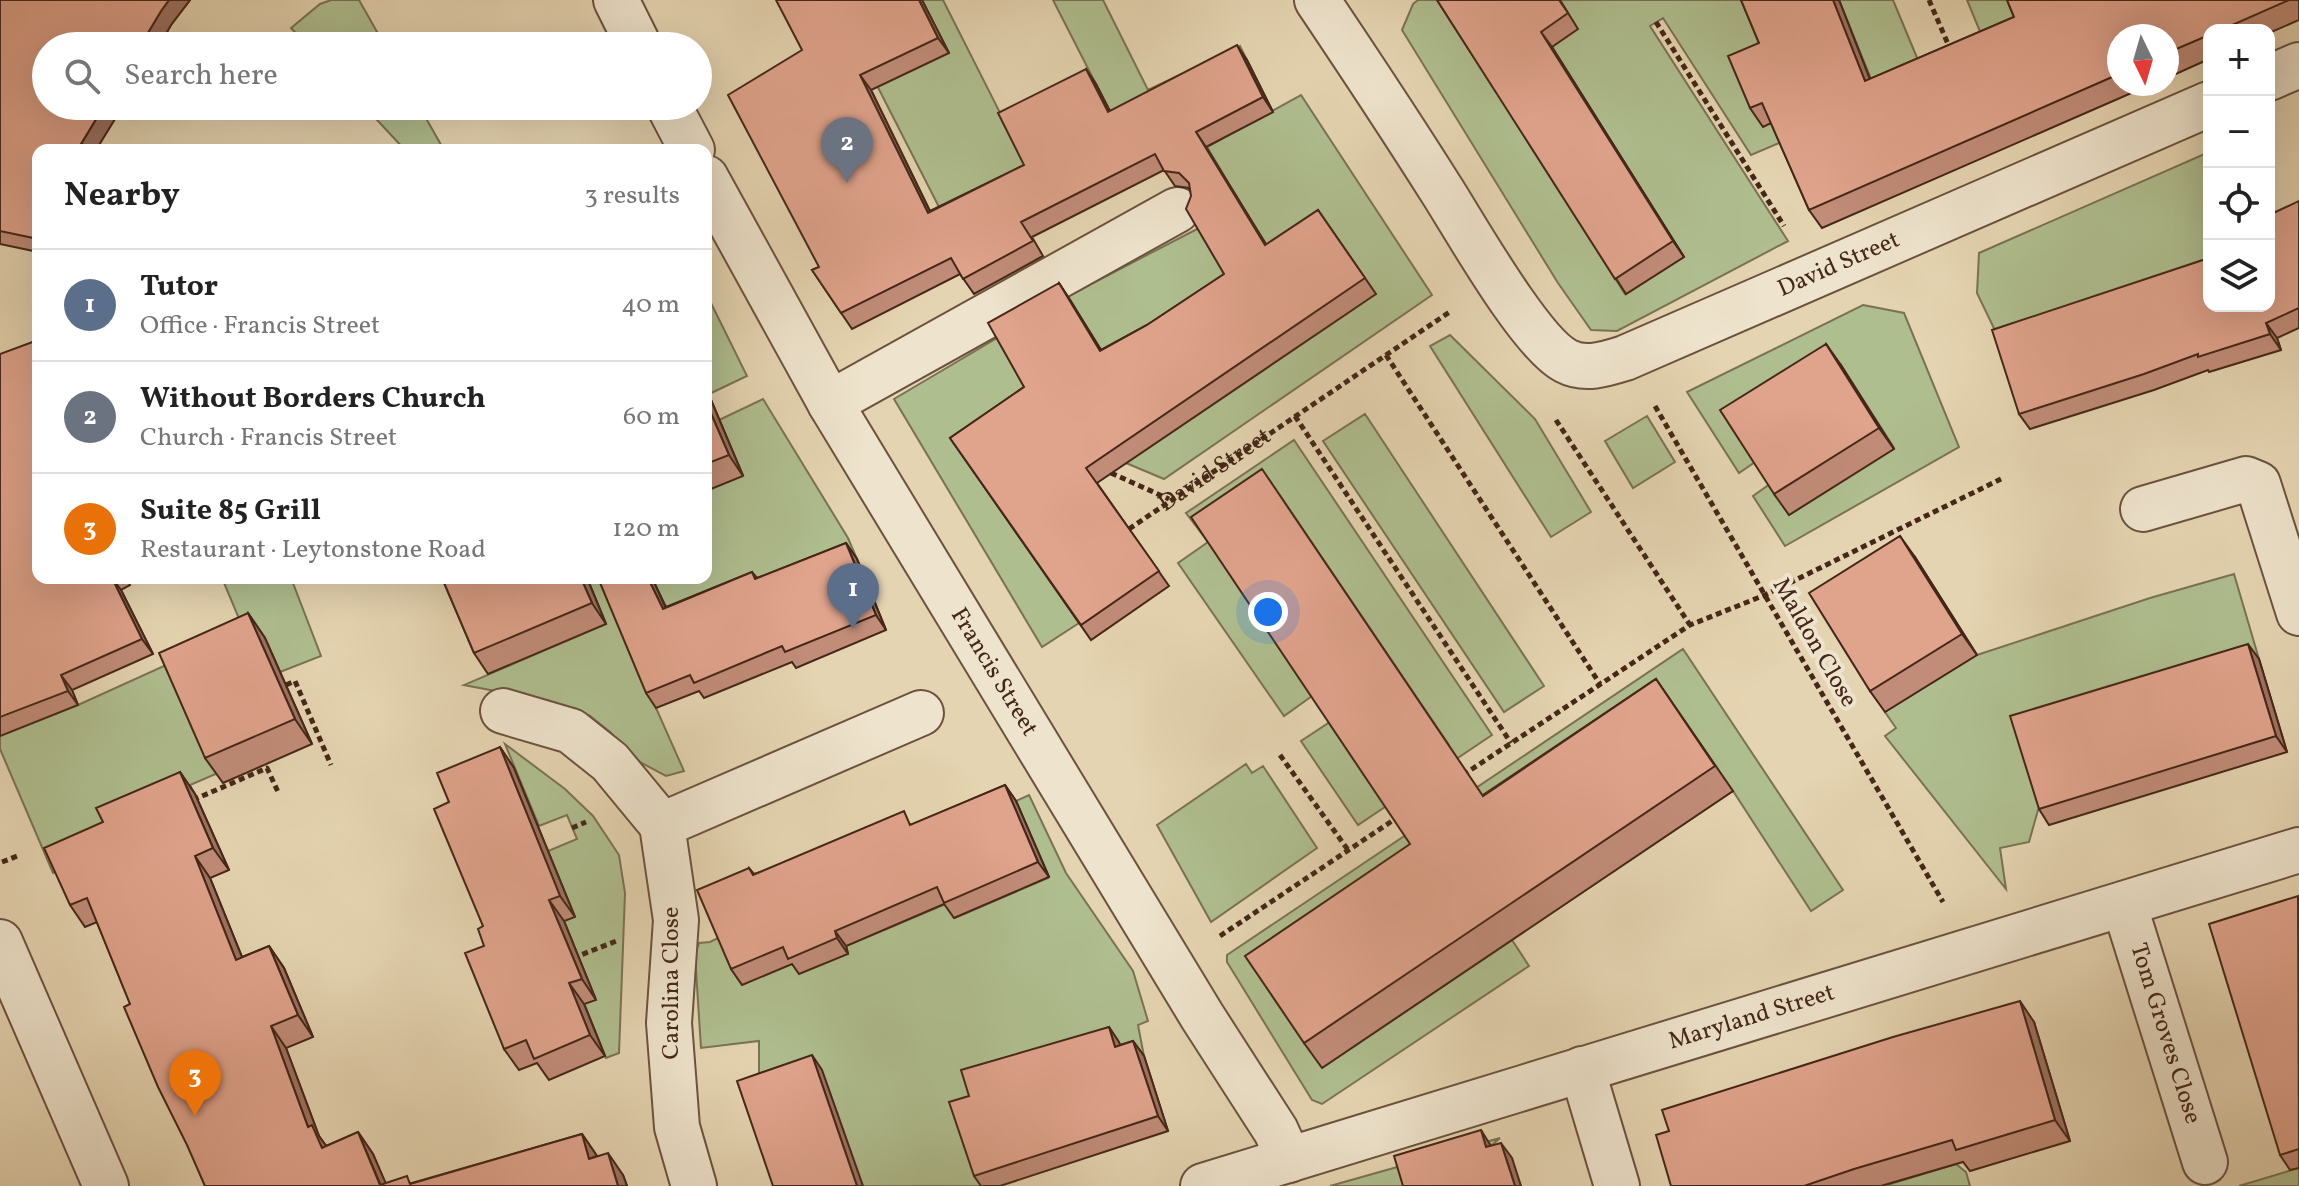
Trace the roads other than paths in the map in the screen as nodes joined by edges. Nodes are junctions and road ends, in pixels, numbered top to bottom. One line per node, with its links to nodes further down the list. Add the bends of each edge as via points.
1 (616, 0): 3 (street)
2 (1317, 0): 6 (street, David Street, via 1547,348 1581,366 1625,358)
3 (632, 32)
4 (2299, 65): 5 (street)
5 (2275, 75)
6 (2203, 107)
7 (676, 120): 8 (street)
8 (689, 144)
9 (712, 189): 11 (street, Francis Street)
10 (1177, 210): 11 (street)
11 (830, 403): 21 (street, Francis Street)
12 (2143, 509): 13 (street, via 2246,479 2258,484)
13 (2299, 613)
14 (503, 711): 16 (street, via 571,731 610,762)
15 (921, 713): 16 (street)
16 (662, 825): 24 (street, Carolina Close, via 676,920 669,1023 677,1127)
17 (2299, 850): 18 (street, Maryland Street)
18 (2124, 904): 20 (street, Maryland Street); 22 (street, Tom Groves Close)
19 (0, 942): 23 (street)
20 (1582, 1069): 21 (street, Maryland Street); 26 (street)
21 (1289, 1160): 25 (street, Maryland Street)
22 (2205, 1162)
23 (106, 1186)
24 (694, 1186)
25 (1203, 1186)
26 (1617, 1186)

